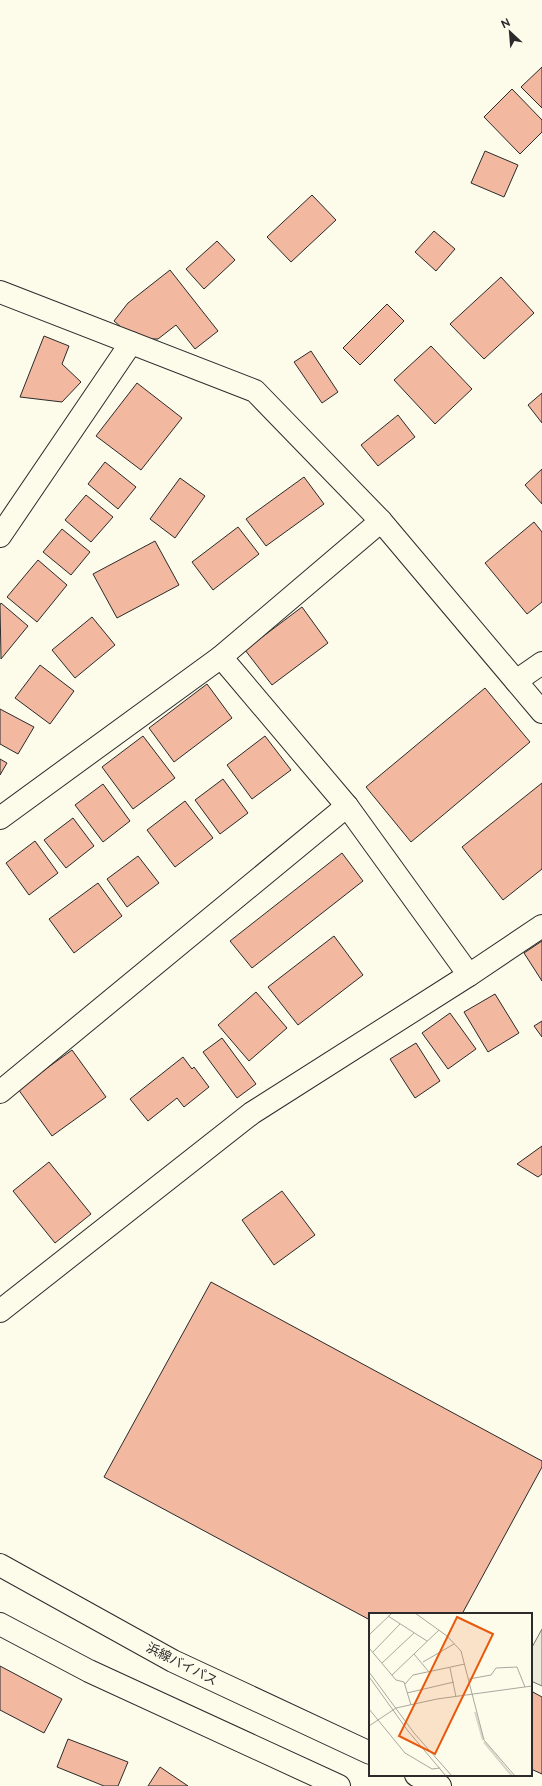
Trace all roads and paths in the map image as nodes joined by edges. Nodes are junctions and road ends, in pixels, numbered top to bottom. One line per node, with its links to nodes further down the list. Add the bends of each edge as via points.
1 (0, 292): 2 (main road)
2 (131, 343): 3 (main road, via 255,391); 4 (main road)
3 (382, 521): 5 (main road); 7 (main road)
4 (0, 536)
5 (221, 657): 9 (main road); 10 (main road)
6 (542, 663): 7 (main road)
7 (516, 681): 8 (main road)
8 (542, 712)
9 (347, 806): 12 (main road); 13 (main road)
10 (0, 818)
11 (542, 926): 12 (main road)
12 (469, 975): 14 (main road, via 252,1113)
13 (0, 1092)
14 (0, 1311)
15 (0, 1565): 17 (main road, 浜線バイパス, via 173,1661)
16 (0, 1624): 19 (main road, via 89,1671)
17 (369, 1754)
18 (418, 1776): 20 (main road)
19 (339, 1786)
20 (440, 1786)

